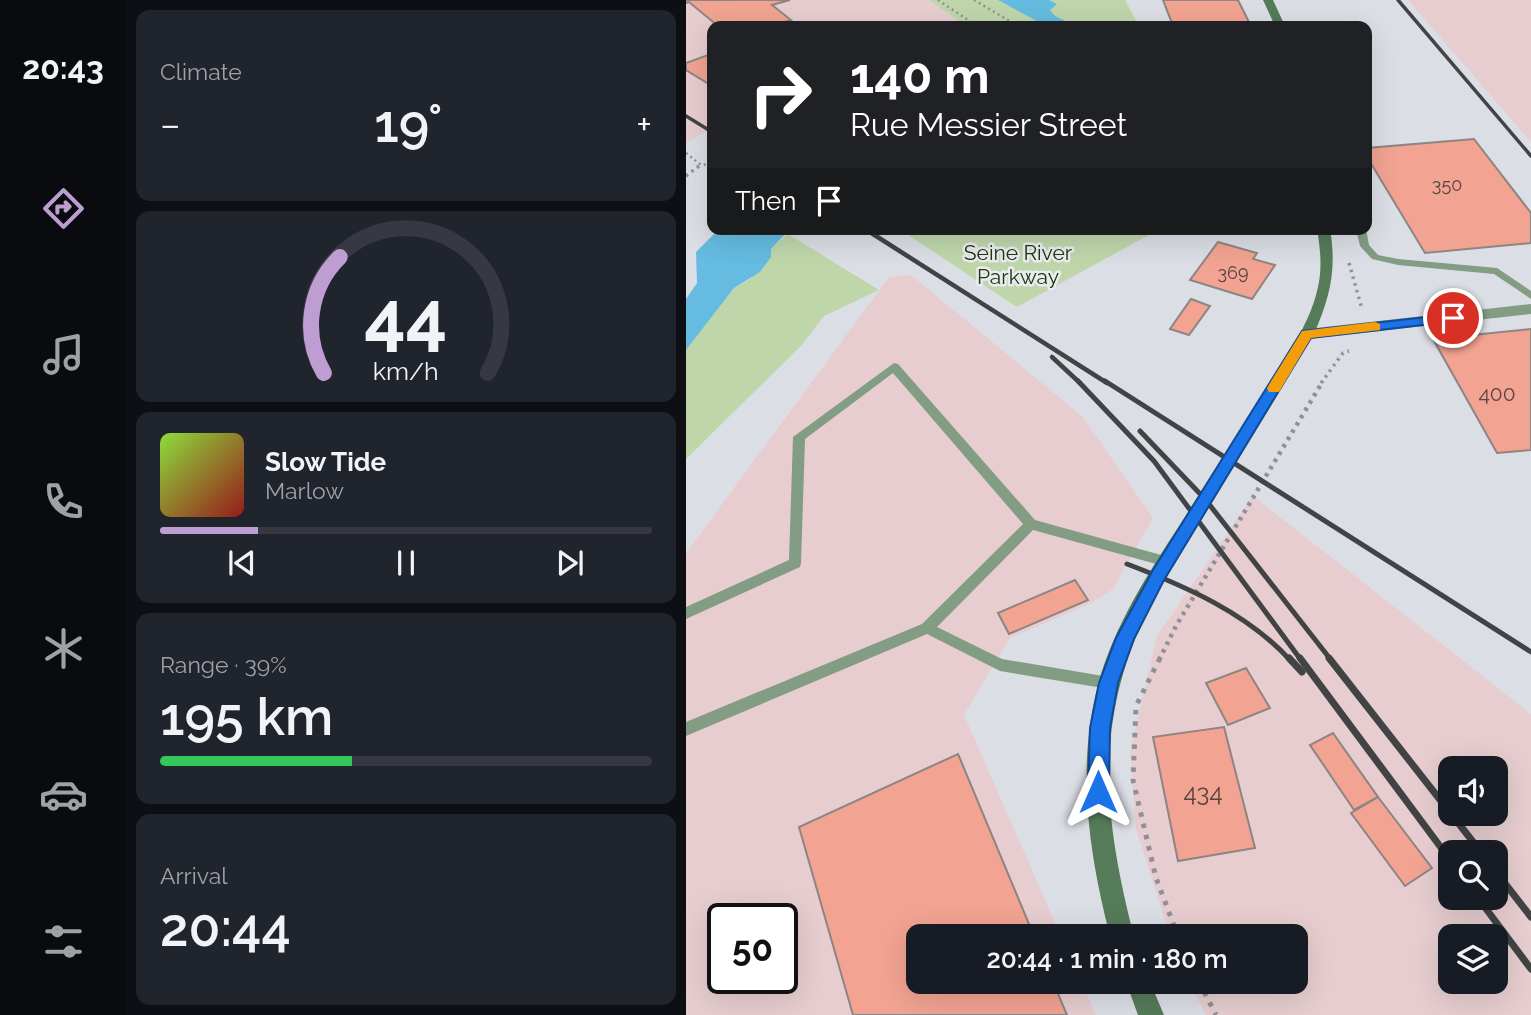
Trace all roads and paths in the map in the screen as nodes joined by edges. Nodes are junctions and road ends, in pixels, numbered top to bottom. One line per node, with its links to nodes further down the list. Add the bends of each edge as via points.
1 (938, 0): 4 (path)
2 (974, 0): 5 (path)
3 (1268, 0): 6 (main road)
4 (970, 21)
5 (1014, 21)
6 (1278, 21)
7 (686, 153): 9 (path)
8 (707, 164): 9 (path)
9 (701, 165): 10 (path)
10 (686, 176)
11 (1324, 235): 17 (main road, via 1327,282)
12 (1362, 235): 14 (lane, via 1375,257 1497,271)
13 (1347, 256): 16 (path)
14 (1531, 296)
15 (1531, 309): 16 (street)
16 (1368, 327): 17 (street); 25 (path, via 1374,341 1343,353 1309,400 1176,626 1136,705 1133,779 1156,878)
17 (1307, 334): 19 (main road)
18 (1031, 524): 19 (lane); 20 (lane, via 894,367 799,437 795,563); 21 (lane)
19 (1167, 562): 22 (main road, via 1125,638)
20 (686, 613)
21 (927, 628): 22 (lane, via 1000,664); 23 (lane)
22 (1109, 683): 24 (main road, via 1099,749 1100,834)
23 (686, 729)
24 (1119, 924)
25 (1173, 924)
26 (1143, 994): 28 (main road)
27 (1205, 994): 29 (path)
28 (1151, 1015)
29 (1216, 1015)

